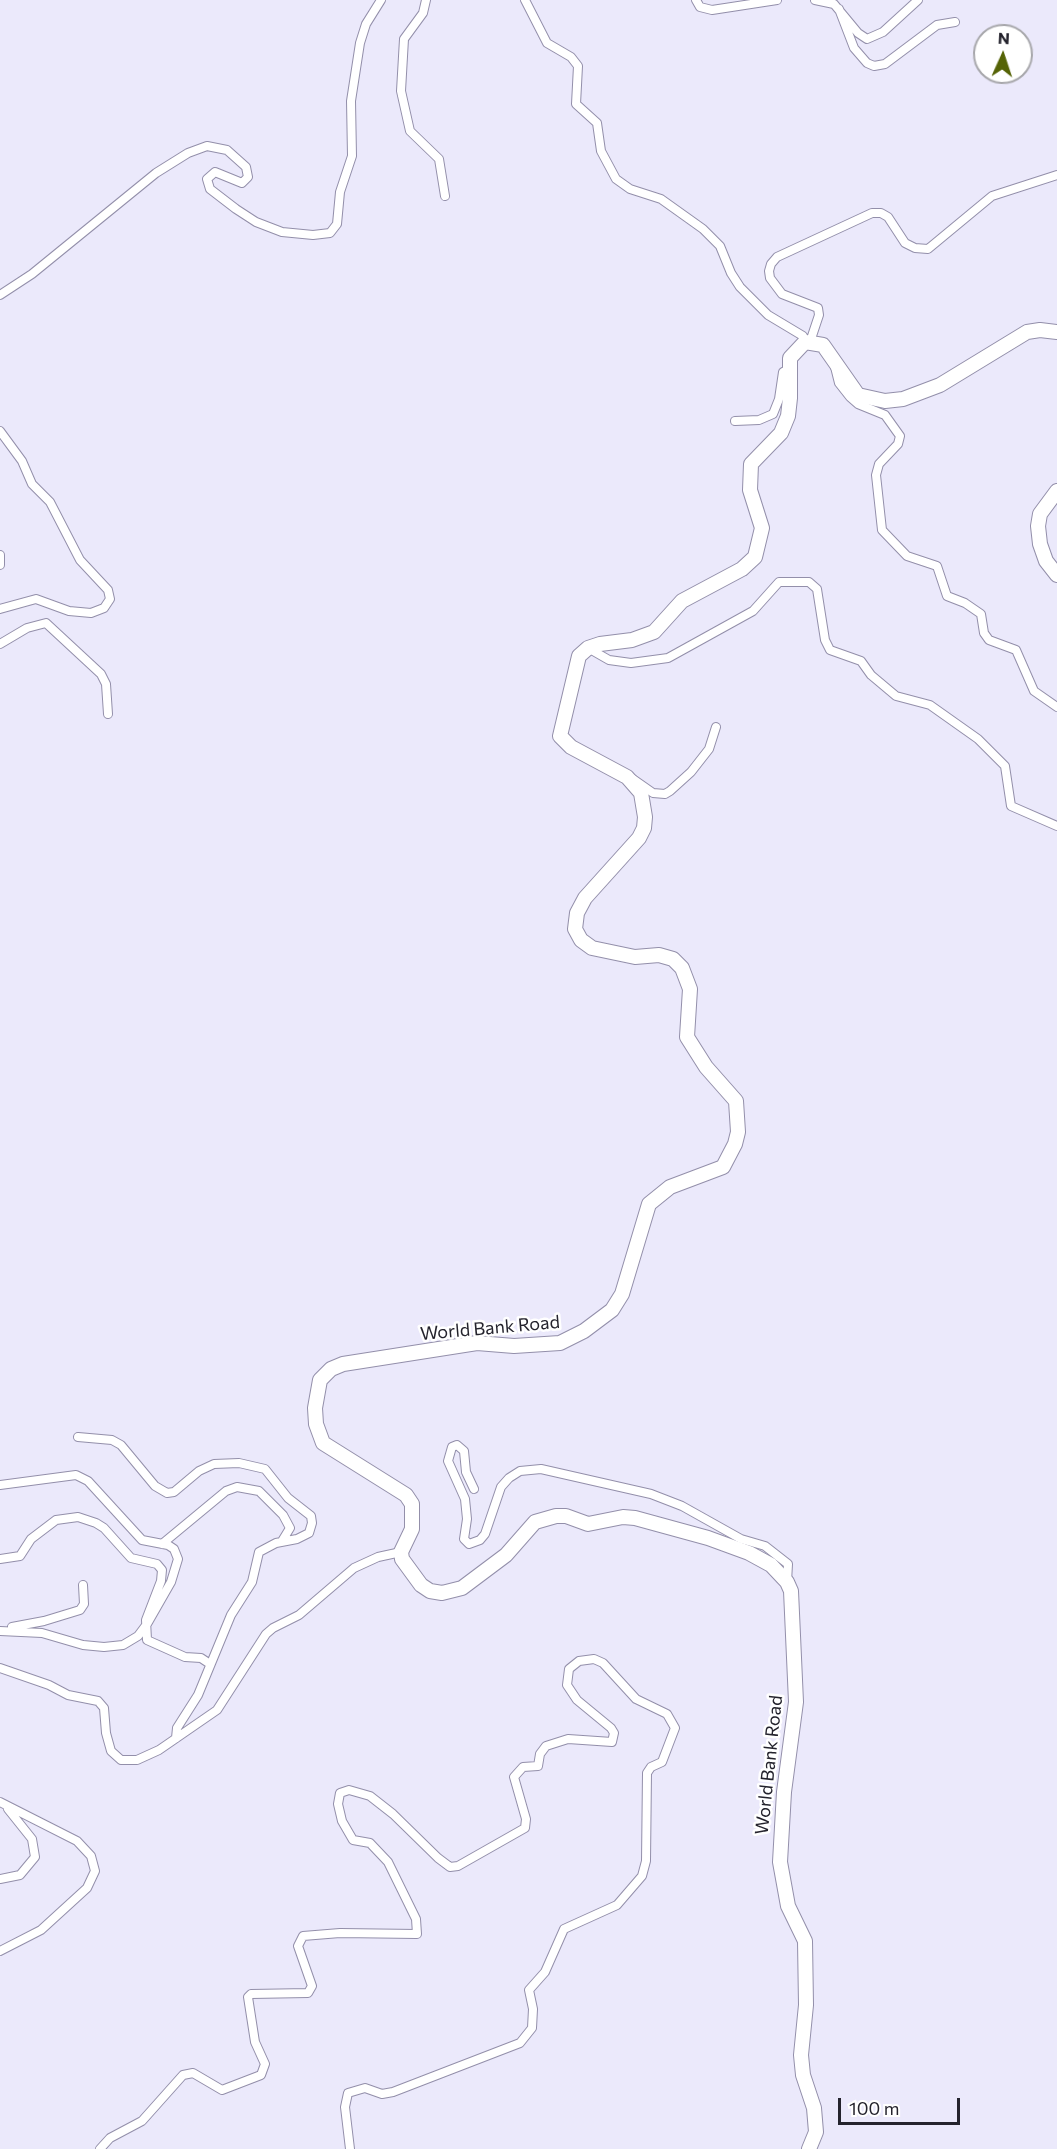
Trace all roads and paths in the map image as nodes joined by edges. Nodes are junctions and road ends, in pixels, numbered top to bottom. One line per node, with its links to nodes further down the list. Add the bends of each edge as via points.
1 (381, 0): 12 (street, via 360,43 351,101 352,156 340,192 337,224 330,233 282,232 236,209 210,189 207,179 215,172 242,183 248,177 246,168 227,150 207,146 156,172 32,274)
2 (426, 0): 11 (street, via 423,13 404,39 401,91 410,131 439,159)
3 (525, 0): 14 (street, via 547,43 577,64 580,73 574,95 576,104 597,123 601,151 616,179 630,189 661,199 703,229 720,246 741,287 768,315)
4 (701, 0): 5 (street, via 700,7 712,10)
5 (777, 0)
6 (815, 0): 8 (street, via 827,1)
7 (918, 0): 8 (street, via 871,39 858,33)
8 (839, 9): 9 (street, via 854,48 874,66 885,64 938,25)
9 (955, 22)
10 (1057, 175): 14 (street, via 992,196 928,249 905,243 888,217 872,213 777,257 771,264 770,278 782,294 819,311)
11 (445, 196)
12 (0, 295)
13 (1057, 332): 15 (main road, via 1027,332 940,385 903,399 885,401 858,395)
14 (808, 342): 15 (main road, via 823,345); 16 (main road, via 794,352)
15 (834, 359): 26 (street, via 844,390 858,404 890,420 900,436 898,444 879,464 876,476 882,530 907,556 939,568 947,596 981,614 989,640 1016,650 1034,691)
16 (789, 369): 17 (street, via 783,372 773,414 759,420); 25 (main road, via 788,416 781,433 751,464 750,490 762,528 755,557 742,569 682,601 645,637)
17 (735, 421)
18 (0, 430): 23 (street, via 22,461 32,484 50,502 80,560 108,590 110,599 104,608 91,613 69,611 36,599)
19 (1057, 491): 22 (main road, via 1041,514 1038,526 1040,544)
20 (0, 555): 21 (street)
21 (0, 565)
22 (1057, 575)
23 (0, 609)
24 (0, 644): 27 (street, via 27,628 46,623 101,674 106,684)
25 (588, 648): 29 (main road, World Bank Road, via 577,660 560,736 571,747); 30 (street, via 609,660 631,663 668,658 753,611 778,582 809,582 817,589 830,650 861,661 896,696 930,705 978,740 1005,766 1011,806)
26 (1057, 707)
27 (108, 714)
28 (716, 727): 29 (street, via 709,749 691,772 665,794 653,793)
29 (627, 777): 36 (main road, World Bank Road, via 641,793 644,828 606,878 585,898 577,913 575,929 592,948 635,957 659,955 673,959 682,968 690,989 687,1037 706,1067 736,1101 735,1144 723,1167 670,1187 649,1204 622,1294 612,1310 584,1331 560,1343 477,1343 343,1364 320,1380 315,1415 323,1443 406,1495 412,1504 412,1529)
30 (1057, 826)
31 (78, 1437): 34 (street, via 116,1442 155,1486 167,1493 214,1464 239,1463 265,1469 288,1498 311,1516 309,1533)
32 (0, 1485): 35 (street, via 76,1475 88,1481 142,1540)
33 (474, 1488): 38 (street, via 466,1472 464,1451 457,1445 452,1447 448,1461 465,1499 464,1539 469,1544 485,1534 501,1488 509,1478 520,1471 541,1469 651,1494 682,1506 741,1539 765,1546 788,1564)
34 (282, 1541): 35 (street, via 290,1528 283,1515 259,1491 237,1487 226,1491); 42 (street, via 260,1552 252,1581 231,1615)
35 (162, 1544): 40 (street, via 177,1553 176,1567)
36 (401, 1552): 38 (main road, via 407,1568 421,1585 442,1593 472,1582 506,1555 535,1522 566,1516 595,1524 623,1516 749,1553 771,1565); 44 (street, via 354,1568 299,1615 273,1628 223,1704)
37 (0, 1559): 40 (street, via 20,1556 31,1539 56,1520 86,1518 104,1528 134,1560 157,1564 162,1570)
38 (787, 1582): 50 (main road, World Bank Road, via 796,1702 780,1862 788,1906 805,1941 806,2005 801,2055 816,2132)
39 (83, 1585): 41 (street, via 84,1604 80,1610 45,1622)
40 (145, 1627): 41 (street, via 123,1645 104,1647 42,1633); 42 (street, via 149,1642)
41 (0, 1629)
42 (210, 1664): 44 (street, via 198,1695 177,1728)
43 (0, 1668): 44 (street, via 102,1704 111,1751 121,1760 146,1757)
44 (177, 1738)
45 (0, 1802): 46 (street, via 24,1827 36,1857 25,1872); 47 (street, via 77,1841 91,1856 94,1872 87,1888 41,1930)
46 (0, 1879)
47 (0, 1951)
48 (100, 2149): 49 (street, via 110,2138 142,2121 183,2075 198,2075 222,2090 261,2075 265,2064 255,2042 248,1997 308,1993 312,1986 298,1946 303,1936 417,1934 416,1919 388,1862 370,1843 353,1840 342,1821 340,1793 350,1790 370,1796 438,1858 450,1867 458,1866 525,1828 526,1819 513,1780 523,1767 538,1766 546,1746 568,1739 612,1742 611,1728 577,1700 567,1685 569,1669 579,1661 594,1659 603,1663 636,1699 667,1714 675,1728 662,1761 647,1773 646,1861 642,1876 617,1905 564,1929 545,1972 529,1990 532,2028 520,2043 393,2092 382,2094 365,2088 348,2093 345,2107)
49 (350, 2149)
50 (809, 2149)

